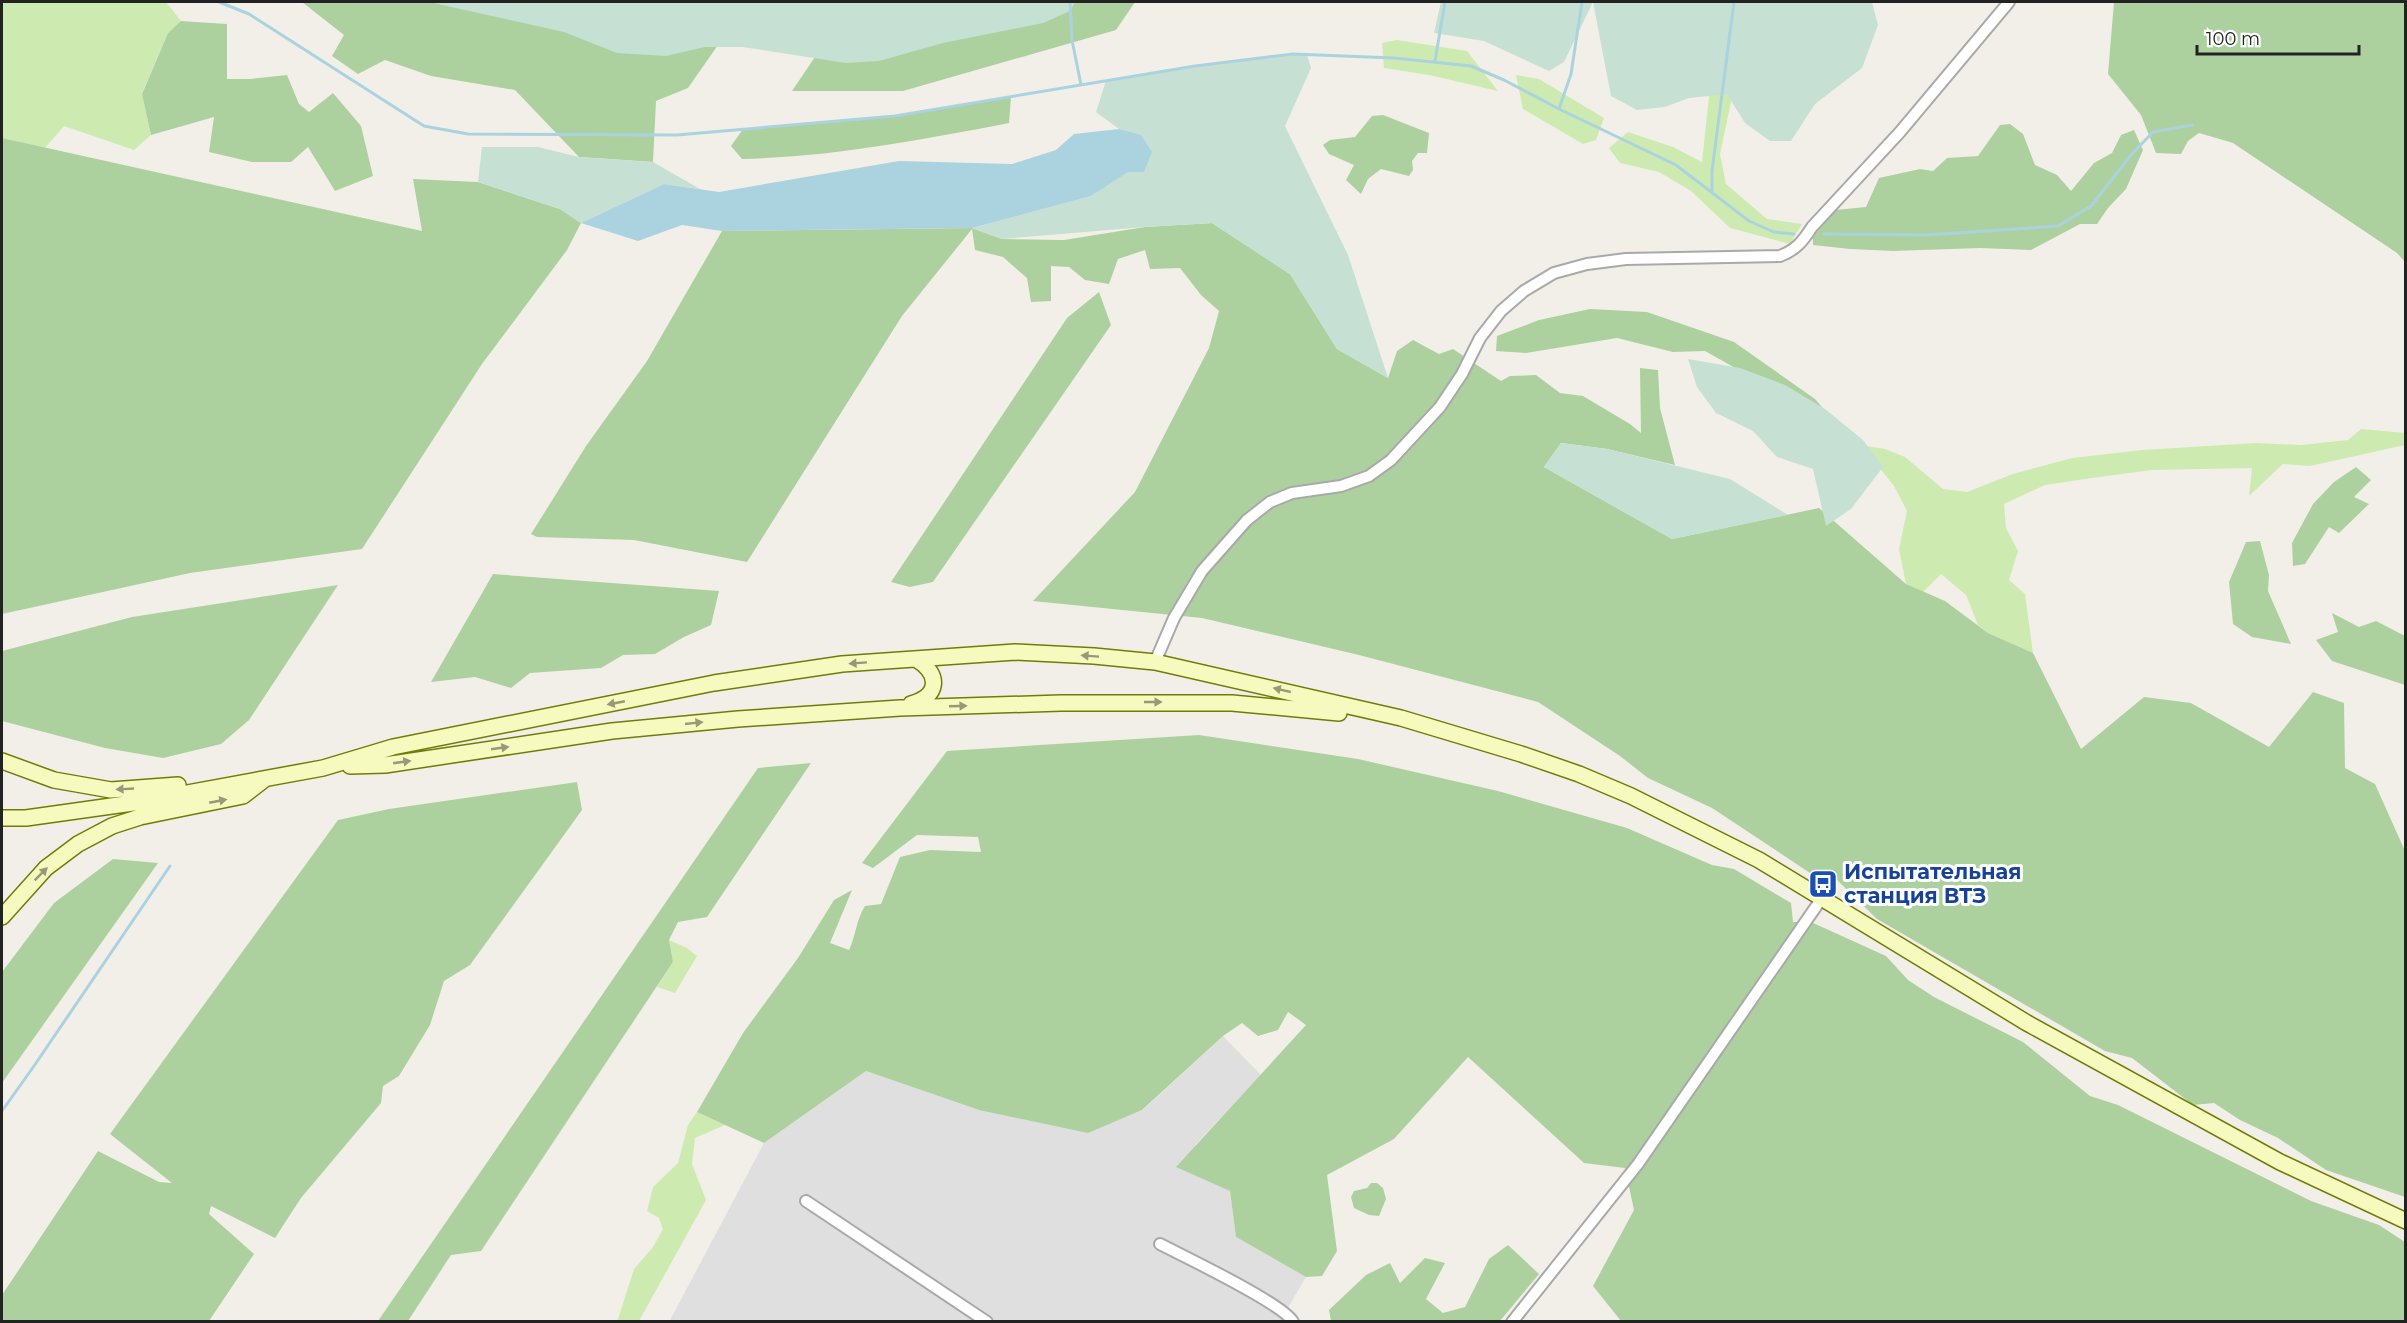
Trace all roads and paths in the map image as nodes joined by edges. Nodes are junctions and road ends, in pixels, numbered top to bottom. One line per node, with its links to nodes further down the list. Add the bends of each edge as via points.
1 (2009, 2): 3 (street, via 1900,132 1791,252 1780,256 1587,264 1554,273 1524,291 1501,311 1480,338 1440,407 1391,460 1369,476 1341,486 1292,493 1270,502 1247,520 1202,572 1174,618)
2 (916, 659): 3 (main road, one-way to 2, via 1015,652); 4 (main road, via 934,677 932,691 924,700); 7 (main road, one-way to 7, via 842,664 714,683 393,747)
3 (1155, 662): 5 (main road, one-way to 3, via 1401,718)
4 (900, 708): 5 (main road, one-way to 5, via 1233,703 1330,711); 7 (main road, one-way to 4, via 385,765 624,730)
5 (1460, 737): 10 (main road, via 1560,767 1631,796 1759,860)
6 (2, 761): 8 (main road, one-way to 6, via 111,790 54,780)
7 (323, 768): 8 (main road)
8 (267, 777): 9 (main road, via 134,803); 11 (main road, one-way to 8, via 46,868 78,844 112,826 243,796)
9 (2, 818)
10 (1822, 898): 13 (main road, via 2027,1023 2280,1162); 17 (street, via 1638,1164)
11 (2, 917)
12 (806, 1201): 15 (street)
13 (2406, 1221)
14 (1160, 1244): 16 (street, via 1251,1292 1285,1312)
15 (987, 1322)
16 (1293, 1322)
17 (1512, 1322)

